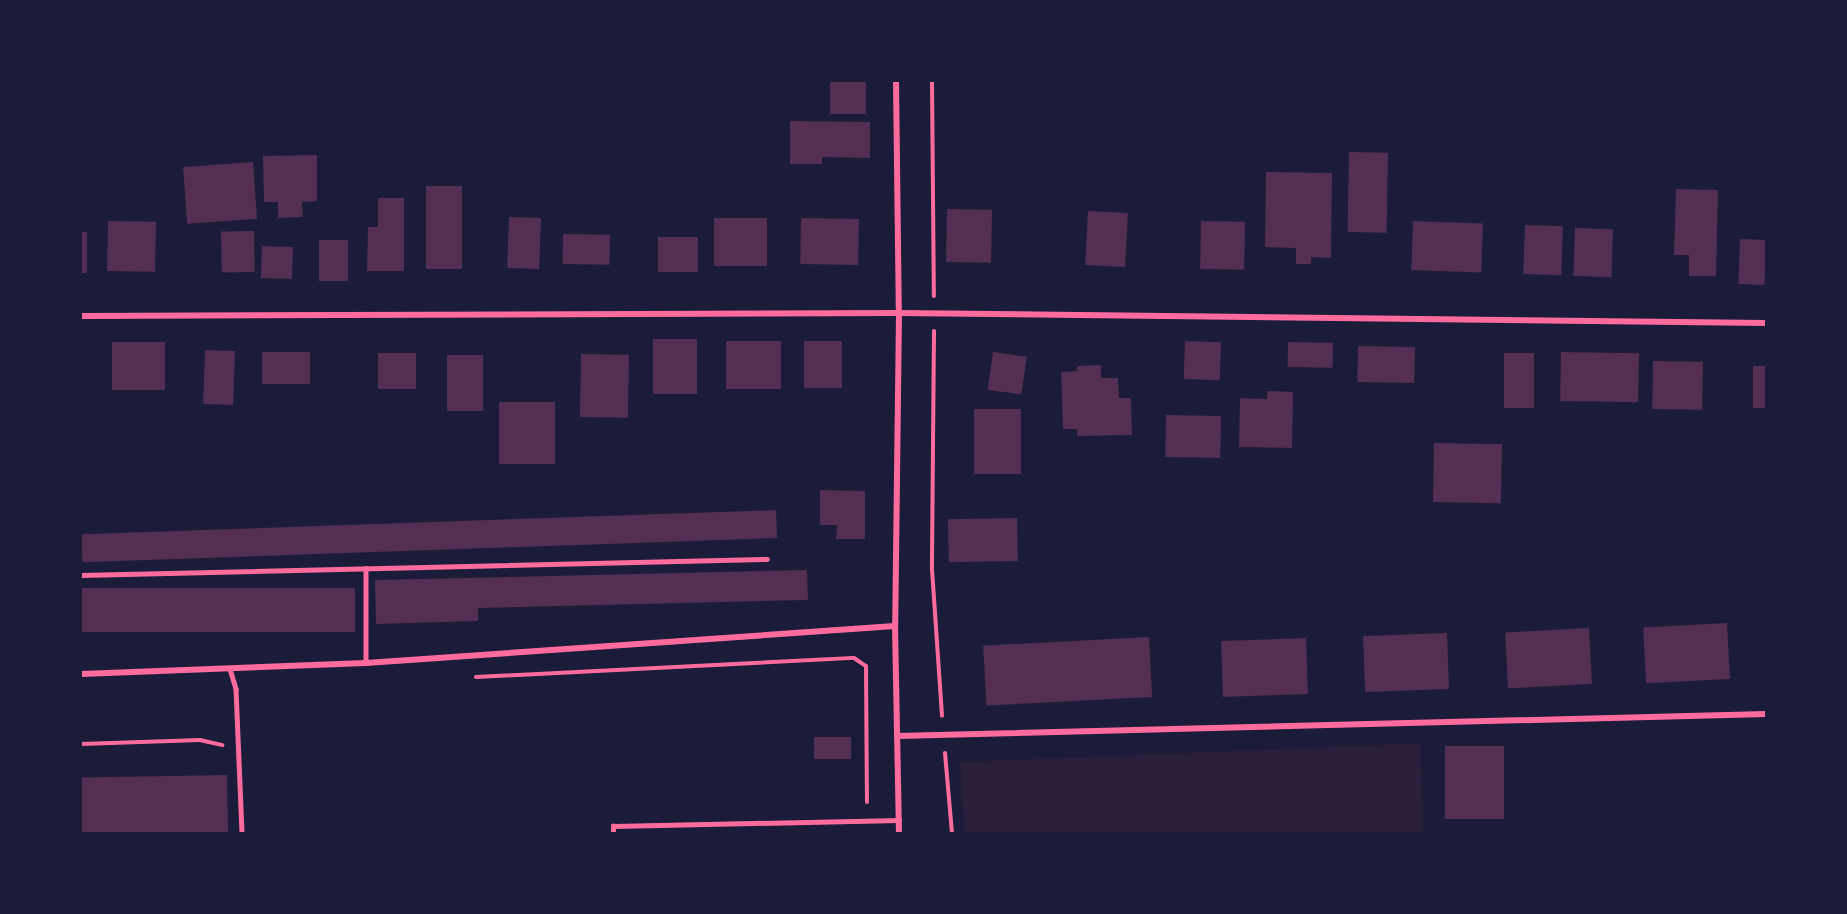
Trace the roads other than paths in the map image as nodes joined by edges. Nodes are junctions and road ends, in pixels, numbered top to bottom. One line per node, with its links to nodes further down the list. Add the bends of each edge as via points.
1 (896, 81): 2 (street)
2 (899, 313): 3 (street); 4 (street); 8 (street)
3 (81, 316)
4 (1766, 323)
5 (767, 559): 6 (lane)
6 (366, 568): 7 (lane); 9 (lane)
7 (81, 575)
8 (895, 626): 9 (street); 13 (street)
9 (366, 663): 10 (street)
10 (230, 669): 11 (street); 15 (lane, via 236,689)
11 (81, 674)
12 (1766, 714): 13 (street)
13 (897, 736): 14 (street)
14 (899, 820): 16 (lane, via 613,826); 17 (street)
15 (242, 833)
16 (613, 833)
17 (899, 833)

